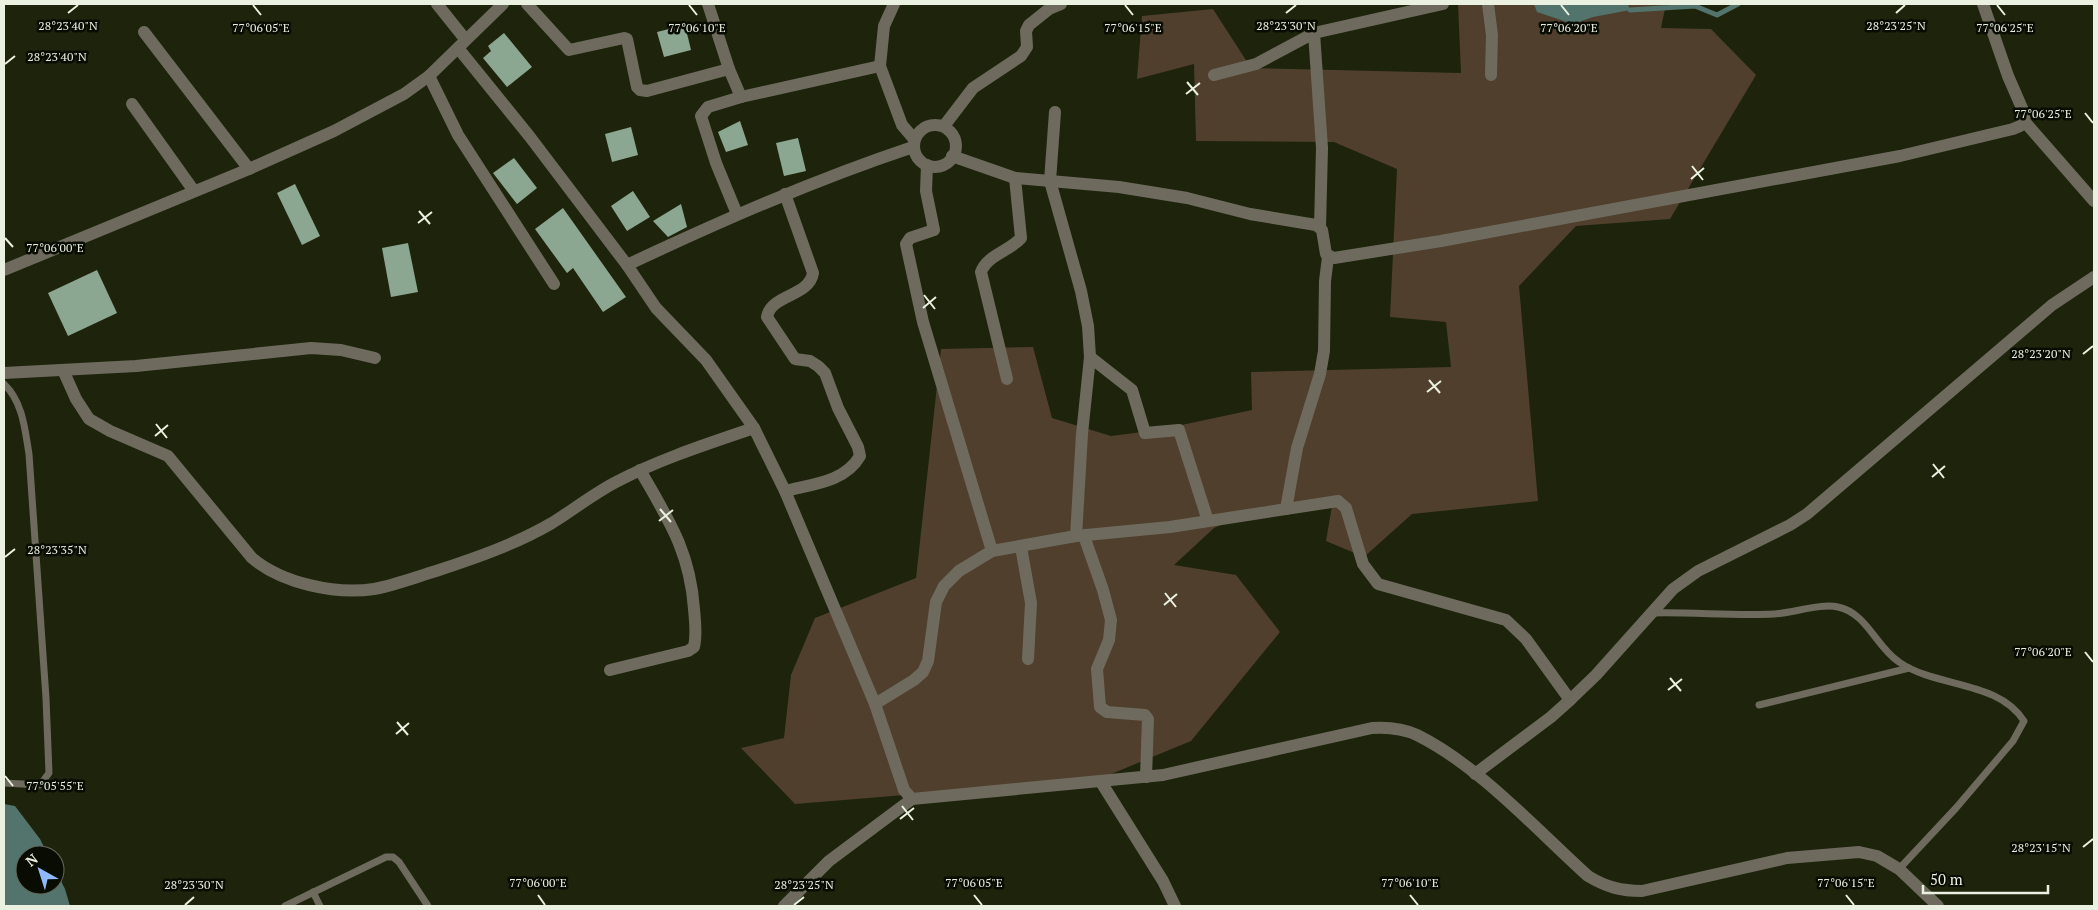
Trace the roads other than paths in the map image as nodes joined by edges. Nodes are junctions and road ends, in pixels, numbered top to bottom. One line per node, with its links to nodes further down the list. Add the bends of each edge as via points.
1 (437, 4): 13 (street)
2 (503, 4): 13 (street)
3 (527, 4): 15 (street, via 569,50 627,39 640,90 647,91)
4 (708, 4): 15 (street)
5 (894, 4): 14 (street, via 884,26)
6 (1061, 4): 23 (street, via 1029,25 1027,47 1021,56 973,88)
7 (1443, 4): 10 (street)
8 (1488, 4): 17 (street, via 1492,36)
9 (1983, 4): 22 (street, via 2025,115)
10 (1402, 8): 12 (street, via 1396,16)
11 (144, 32): 27 (street)
12 (1314, 34): 16 (street, via 1256,64); 34 (street, via 1322,148)
13 (461, 44): 18 (street); 36 (street)
14 (880, 66): 19 (street); 24 (street, via 902,125)
15 (729, 69): 19 (street)
16 (1214, 75)
17 (1491, 75)
18 (429, 76): 27 (street, via 364,116); 39 (street, via 463,142)
19 (741, 97): 33 (street, via 708,107 701,116)
20 (132, 104): 30 (street)
21 (1055, 112): 29 (street)
22 (2024, 121): 32 (street); 35 (street, via 2012,129 1900,156 1440,241)
23 (944, 126): 24 (street, via 930,126 920,131); 25 (street, via 955,141)
24 (913, 143): 26 (street, via 921,162); 31 (street)
25 (952, 156): 26 (street, via 940,166); 28 (street)
26 (927, 165): 53 (street, via 925,180 934,230 910,238 906,244 923,322)
27 (249, 169): 30 (street)
28 (1014, 178): 29 (street); 44 (street, via 1022,238 988,261 981,272)
29 (1050, 181): 34 (street, via 1119,187 1187,198); 40 (street, via 1081,291)
30 (194, 191): 37 (street)
31 (785, 194): 33 (street); 48 (street, via 813,273 807,286 773,305 767,317 795,359 810,362 825,373 860,456 845,474)
32 (2094, 202)
33 (737, 214): 36 (street)
34 (1320, 228): 35 (street)
35 (1328, 257): 49 (street, via 1324,351 1297,448)
36 (627, 266): 46 (street, via 656,308 706,360)
37 (4, 270)
38 (2094, 278): 54 (street, via 2052,305 1807,514 1698,571 1673,589)
39 (554, 284)
40 (1090, 357): 50 (street, via 1132,390 1144,432 1179,430); 51 (street, via 1082,434)
41 (375, 358): 42 (street, via 341,350 311,348)
42 (64, 370): 43 (street); 47 (street, via 89,419 168,456 252,558 265,569 303,584 349,590 373,589 466,561 552,523)
43 (4, 374)
44 (1007, 379)
45 (4, 384): 64 (lane, via 18,403 29,454 49,772 40,785)
46 (754, 428): 47 (street); 48 (street)
47 (640, 470): 57 (street, via 680,541 687,561 693,586 696,638 694,647 688,652)
48 (785, 491): 59 (street)
49 (1286, 509): 50 (street); 58 (street, via 1332,501 1342,503 1363,564 1378,584 1506,620 1526,639)
50 (1208, 521): 51 (street)
51 (1080, 536): 52 (street); 62 (street, via 1104,590 1111,620 1109,640 1097,669 1100,707 1107,712 1146,715)
52 (1021, 547): 53 (street); 55 (street, via 1031,603)
53 (992, 551): 59 (street, via 959,571 944,586 935,607 923,672)
54 (1652, 613): 56 (lane, via 1763,615 1838,606 1852,613 1891,655); 58 (street)
55 (1028, 659)
56 (1910, 668): 60 (lane); 66 (lane, via 1989,694 2017,711 2024,721 2013,741)
57 (610, 670)
58 (1570, 700): 61 (street)
59 (875, 704): 65 (street, via 904,790)
60 (1760, 705)
61 (1475, 774): 62 (street, via 1416,734 1392,727 1372,728); 66 (street, via 1588,876 1605,886 1626,891 1642,891 1787,858 1859,852 1877,856)
62 (1146, 777): 63 (street)
63 (1101, 782): 65 (street); 72 (street, via 1163,881)
64 (4, 783)
65 (912, 799): 71 (street, via 829,861)
66 (1899, 869): 73 (street)
67 (313, 892): 68 (lane); 69 (lane); 70 (lane, via 377,861 393,857)
68 (285, 906)
69 (320, 906)
70 (428, 906)
71 (784, 906)
72 (1175, 906)
73 (1938, 906)

